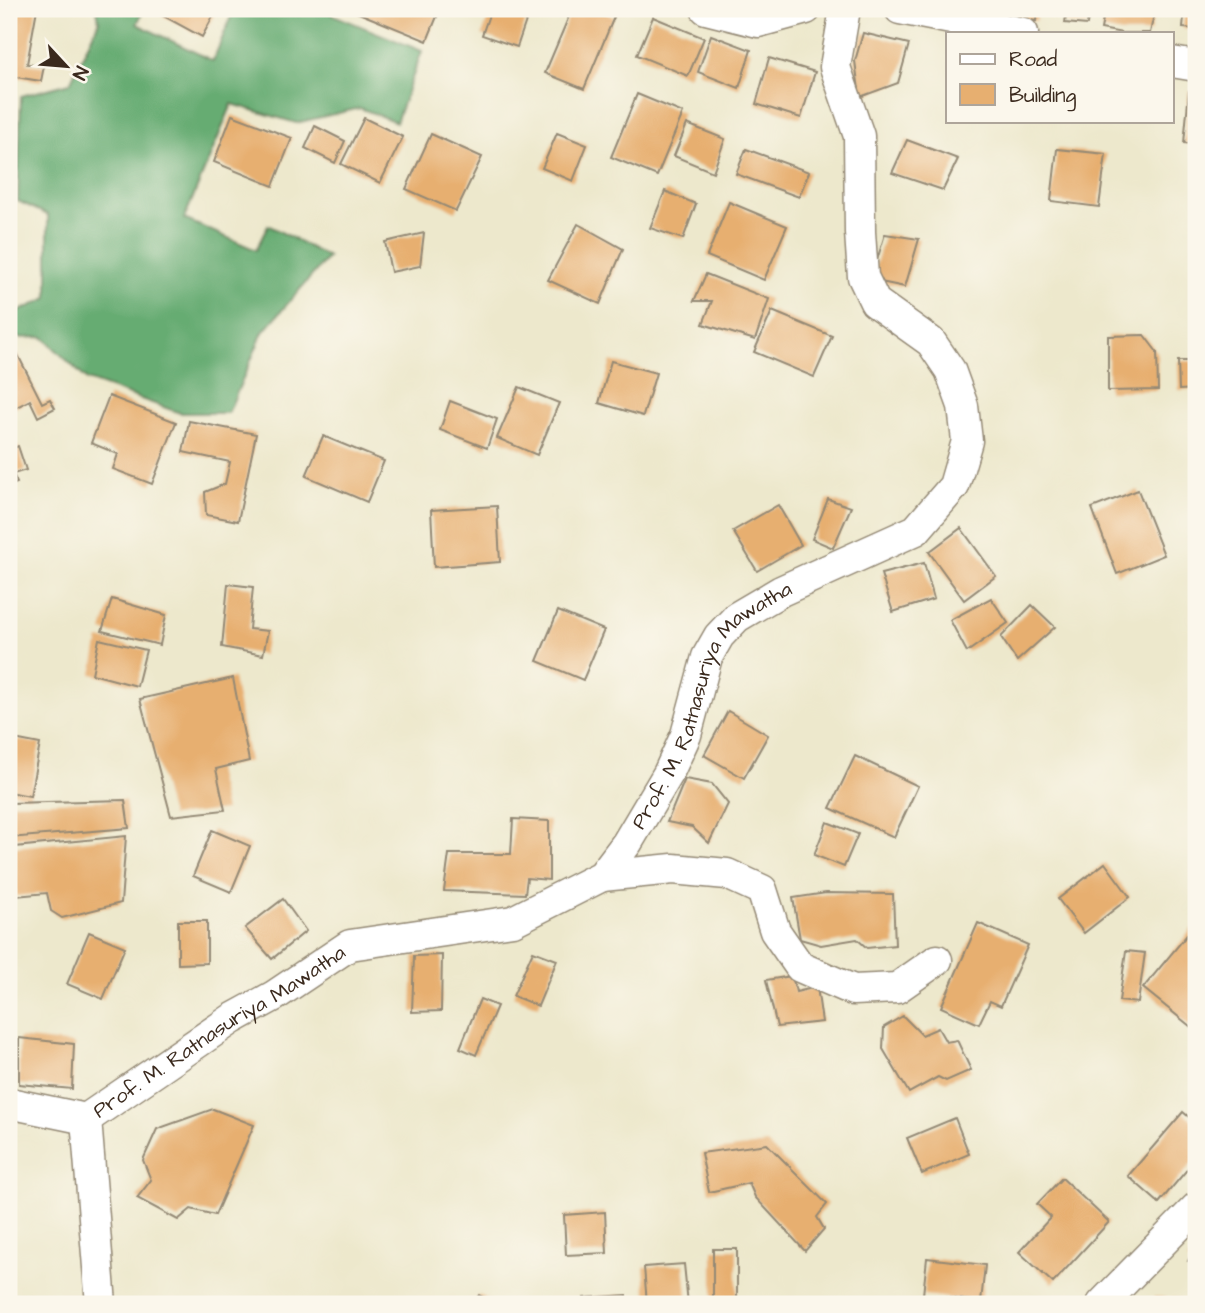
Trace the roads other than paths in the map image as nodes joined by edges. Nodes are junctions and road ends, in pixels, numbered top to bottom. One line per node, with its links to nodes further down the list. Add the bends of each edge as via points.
1 (706, 9): 2 (street, via 758,22)
2 (806, 9)
3 (845, 9): 8 (street, Prof. M. Ratnasuriya Mawatha, via 835,67 859,136 863,277 875,302 931,342 950,370 963,406 967,441 954,486 916,530 780,591 737,617 719,636 707,657 686,735 668,774)
4 (900, 9): 5 (street)
5 (1018, 32)
6 (1174, 62): 7 (street)
7 (1196, 66)
8 (602, 876): 9 (street, via 673,869 739,879 762,890 775,930 800,967 853,990 897,988); 11 (street, Prof. M. Ratnasuriya Mawatha, via 513,921 350,946 232,1018)
9 (937, 960)
10 (9, 1103): 11 (street, Prof. M. Ratnasuriya Mawatha)
11 (86, 1119): 13 (street)
12 (1196, 1208): 14 (street)
13 (101, 1304)
14 (1102, 1304)

